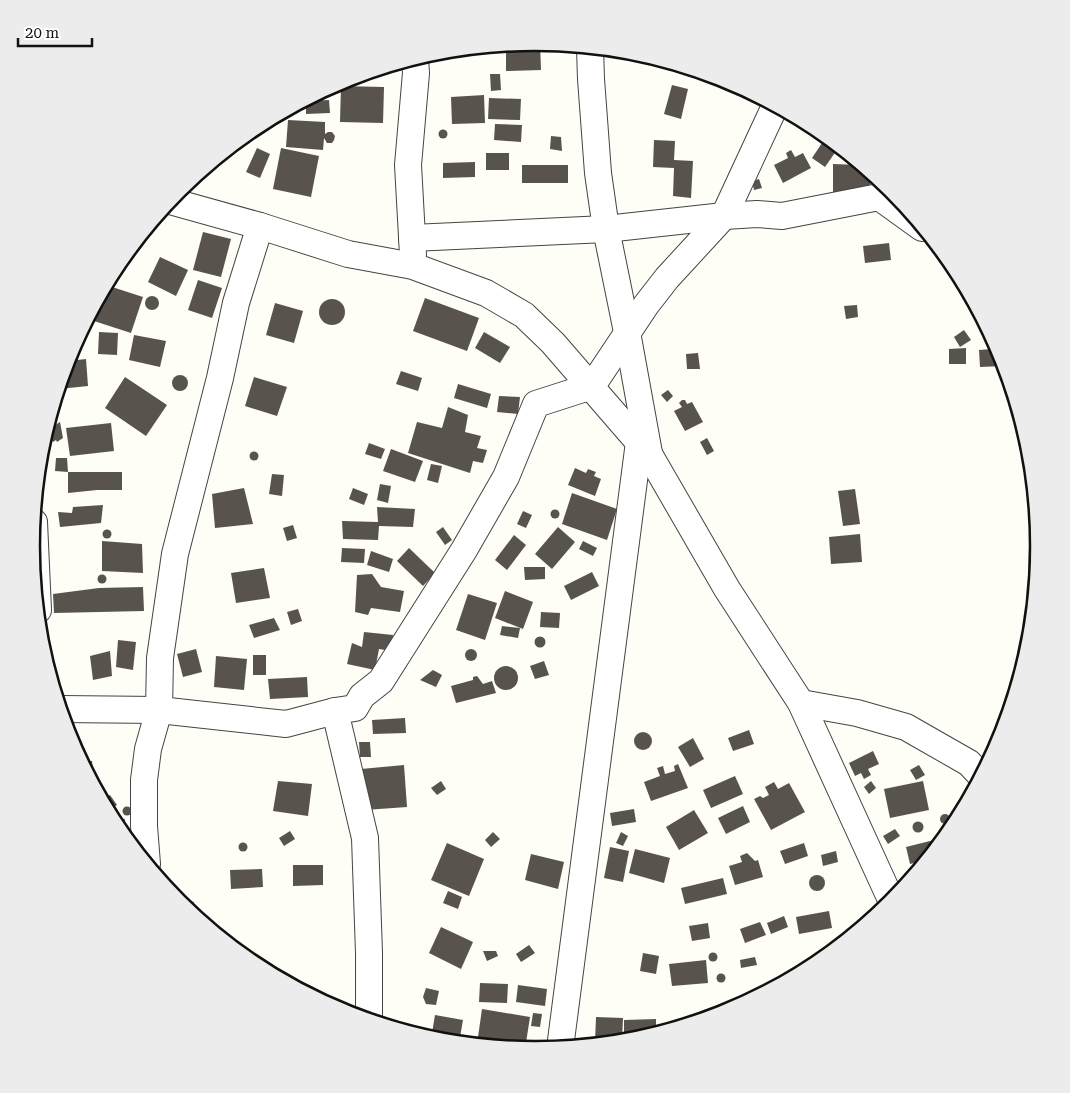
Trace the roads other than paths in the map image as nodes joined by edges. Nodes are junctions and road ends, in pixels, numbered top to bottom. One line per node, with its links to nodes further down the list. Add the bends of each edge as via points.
1 (590, 55): 8 (street, via 598,173)
2 (416, 66): 9 (street, via 408,165)
3 (772, 113): 6 (street)
4 (178, 203): 7 (street)
5 (899, 212): 6 (street, via 879,197 782,216)
6 (724, 216): 8 (street); 11 (street, via 667,278)
7 (260, 226): 10 (street, via 348,254); 16 (street, via 236,303 175,554 160,658)
8 (606, 229): 9 (street); 11 (street)
9 (412, 238): 10 (street)
10 (413, 266): 12 (street, via 486,293 524,316)
11 (627, 332): 12 (street); 13 (street)
12 (592, 386): 13 (street); 17 (street, via 536,404 506,477 381,681 362,696 355,708)
13 (644, 448): 14 (street, via 727,589); 22 (street)
14 (801, 703): 18 (street, via 856,713 906,727 969,763); 20 (street)
15 (67, 709): 16 (street)
16 (159, 710): 17 (street, via 286,724); 19 (street, via 148,749 144,780)
17 (335, 711): 21 (street, via 364,838)
18 (976, 771)
19 (146, 853)
20 (888, 894)
21 (369, 1012)
22 (561, 1040)

